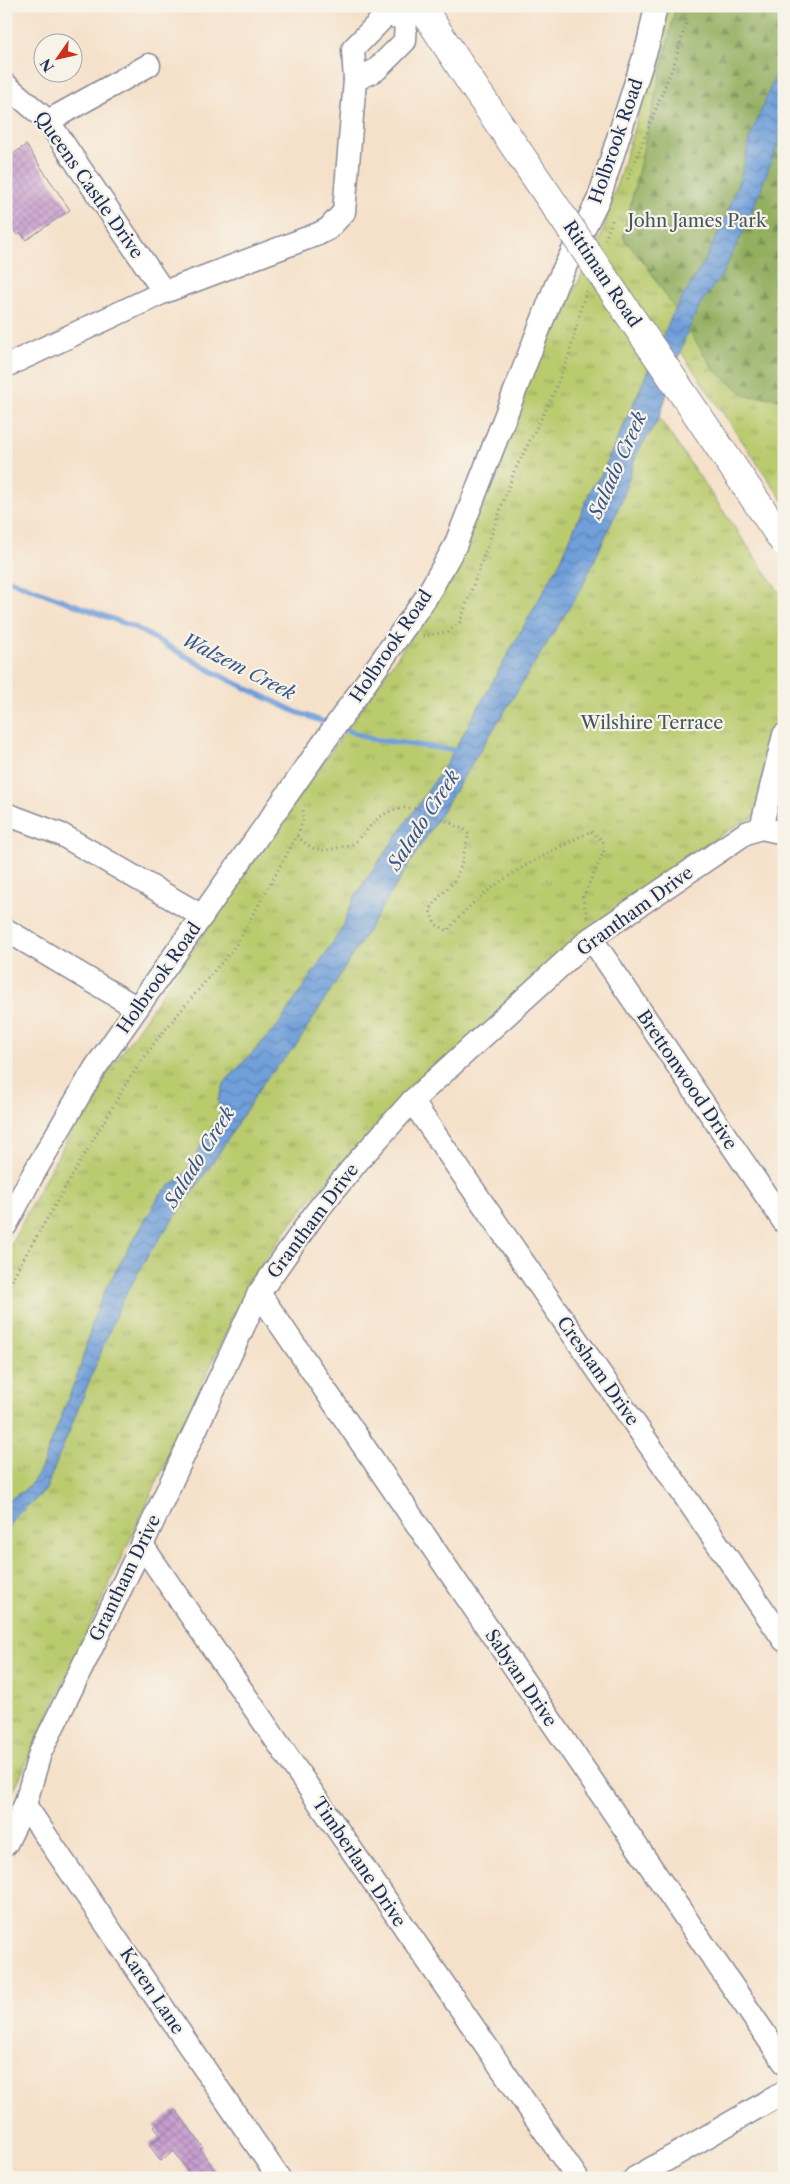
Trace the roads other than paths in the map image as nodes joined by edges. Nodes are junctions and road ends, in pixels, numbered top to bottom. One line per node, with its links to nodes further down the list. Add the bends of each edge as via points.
1 (656, 6): 14 (street, Holbrook Road, via 648,44 599,198 556,285 456,546 370,679)
2 (416, 10): 4 (street, via 405,41 376,70); 4 (street, via 386,15 353,49); 9 (main road, Rittiman Road, bridge, via 470,80)
3 (149, 65): 6 (street)
4 (355, 80): 7 (street, via 344,212 328,229 318,234)
5 (6, 85): 6 (street, Queens Castle Drive)
6 (48, 121): 7 (street, Queens Castle Drive)
7 (164, 292): 8 (street)
8 (6, 366)
9 (784, 542)
10 (784, 735): 12 (street)
11 (6, 814): 14 (street, via 62,835)
12 (761, 828): 13 (street); 16 (street, Grantham Drive, via 746,833)
13 (784, 834)
14 (202, 916): 17 (street, Holbrook Road)
15 (6, 930): 17 (street)
16 (591, 938): 18 (street, Grantham Drive); 19 (street, Brettonwood Drive)
17 (137, 1008): 20 (street, Holbrook Road, via 95,1068)
18 (412, 1102): 21 (street, Grantham Drive, via 316,1212); 23 (street, Cresham Drive)
19 (784, 1222)
20 (6, 1225)
21 (258, 1293): 22 (street, Grantham Drive); 26 (street, Sabyan Drive)
22 (142, 1545): 24 (street, Grantham Drive, via 40,1753); 29 (street, Timberlane Drive)
23 (784, 1640)
24 (25, 1805): 25 (street, Grantham Drive); 28 (street, Karen Lane)
25 (6, 1844)
26 (784, 2062)
27 (784, 2092): 30 (street)
28 (278, 2178)
29 (577, 2178)
30 (635, 2178)

